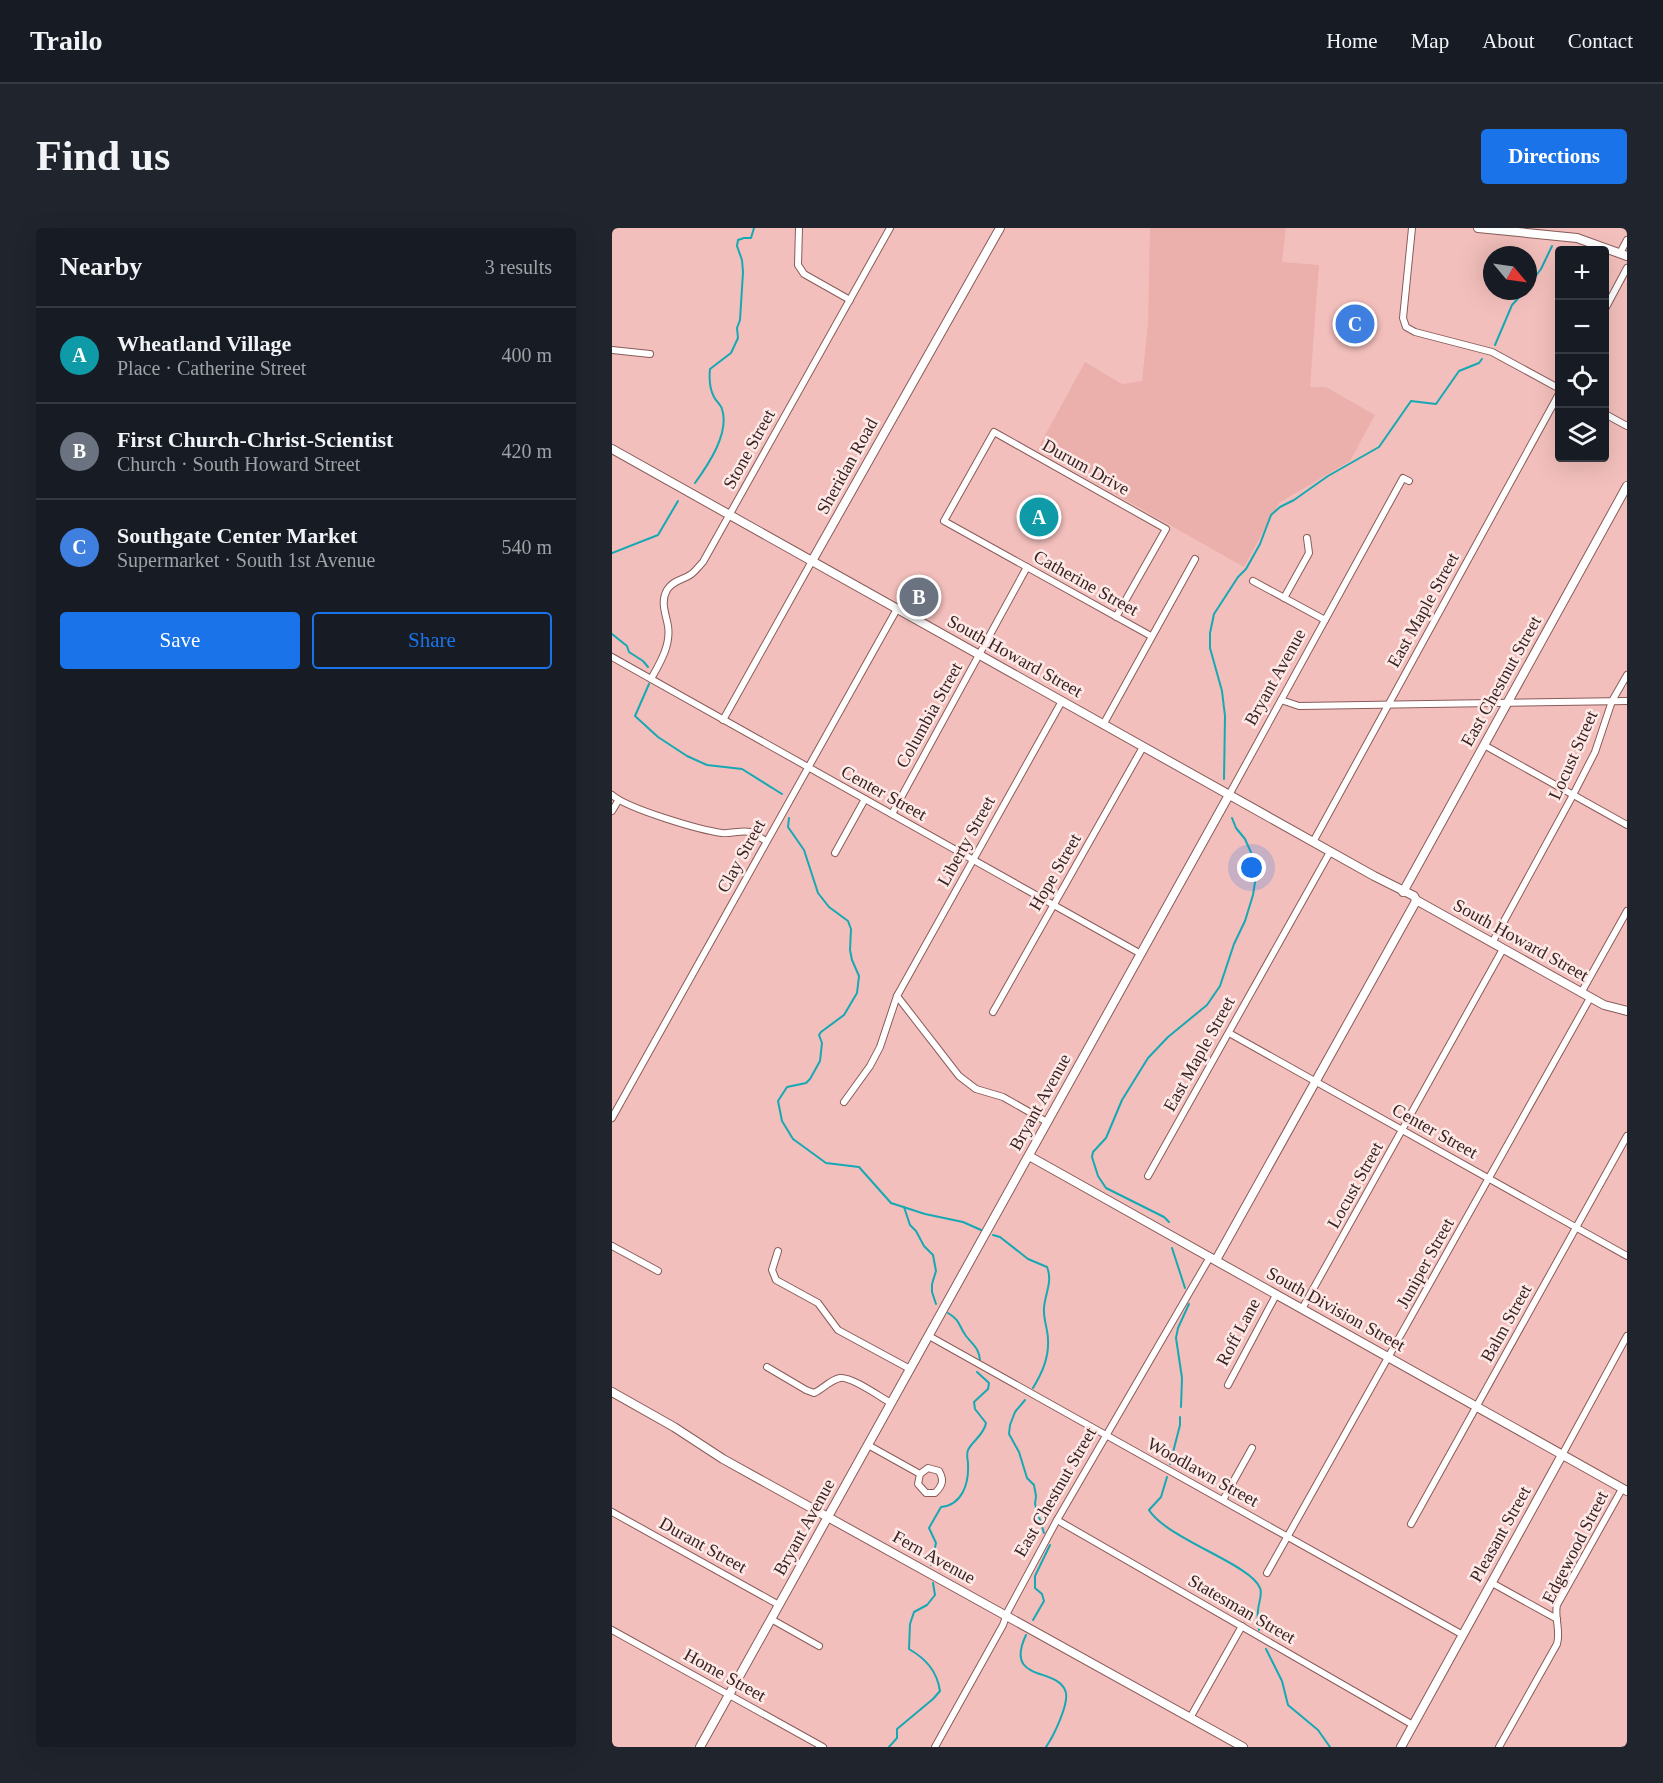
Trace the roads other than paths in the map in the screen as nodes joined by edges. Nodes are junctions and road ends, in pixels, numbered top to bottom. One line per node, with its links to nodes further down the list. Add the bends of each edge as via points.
1 (799, 228): 9 (street, via 798,265 804,274)
2 (890, 228): 9 (street, Stone Street)
3 (1000, 228): 24 (main road, Sheridan Road)
4 (1412, 228): 13 (street, via 1403,318 1406,327 1492,352)
5 (1478, 228): 7 (main road, via 1577,238)
6 (1627, 240): 7 (street)
7 (1623, 254)
8 (1627, 268): 10 (street)
9 (850, 300): 20 (street, Stone Street)
10 (1609, 302)
11 (612, 350): 12 (street)
12 (650, 354)
13 (1555, 387)
14 (1555, 399): 41 (street, East Maple Street)
15 (1609, 416): 16 (street)
16 (1627, 426)
17 (612, 449): 20 (main road, South Howard Street)
18 (1409, 481): 30 (street, Bryant Avenue, via 1403,478)
19 (1627, 486): 40 (main road, East Chestnut Street)
20 (729, 515): 24 (main road, South Howard Street); 35 (street, Stone Street, via 703,562 666,590 663,609 667,641)
21 (944, 521): 25 (street, Catherine Street); 29 (street, Durum Drive, via 994,432 1166,529)
22 (1307, 538): 27 (street, via 1309,553)
23 (1195, 559): 31 (street)
24 (812, 561): 28 (main road, South Howard Street); 42 (street, Sheridan Road)
25 (1027, 567): 29 (street, Catherine Street); 32 (street, Columbia Street)
26 (1253, 581): 27 (street)
27 (1284, 598): 30 (street)
28 (897, 609): 32 (main road, South Howard Street); 46 (street, Clay Street)
29 (1116, 617): 31 (street, Catherine Street)
30 (1325, 620): 36 (street, Bryant Avenue)
31 (1151, 636): 43 (street)
32 (979, 655): 37 (main road, South Howard Street); 53 (street, Columbia Street)
33 (612, 657): 35 (street, Center Street)
34 (1627, 675): 38 (street, Locust Street)
35 (651, 679): 42 (street, Center Street)
36 (1281, 700): 41 (street, via 1299,706); 48 (street, Bryant Avenue)
37 (1062, 701): 43 (main road, South Howard Street); 59 (street, Liberty Street)
38 (1612, 701): 39 (street); 40 (street); 49 (street, Locust Street)
39 (1627, 701)
40 (1508, 702): 41 (street); 44 (main road, East Chestnut Street)
41 (1389, 704): 56 (street, East Maple Street)
42 (723, 720): 46 (street, Center Street)
43 (1103, 724): 45 (main road, South Howard Street)
44 (1484, 745): 49 (street); 60 (main road, East Chestnut Street)
45 (1143, 747): 48 (main road, South Howard Street); 62 (street, Hope Street)
46 (808, 767): 50 (street, Center Street); 55 (street, Clay Street)
47 (612, 795): 51 (street)
48 (1229, 795): 56 (main road, South Howard Street); 66 (main road, Bryant Avenue)
49 (1573, 795): 54 (street); 64 (street, Locust Street)
50 (865, 799): 53 (street, Center Street); 58 (street)
51 (618, 801): 52 (street); 55 (street, via 702,828 724,833 749,832)
52 (612, 812)
53 (892, 814): 59 (street, Center Street)
54 (1627, 825)
55 (766, 841): 75 (street, Clay Street)
56 (1313, 842): 57 (main road, South Howard Street)
57 (1330, 852): 60 (main road, South Howard Street); 72 (street, East Maple Street)
58 (835, 853)
59 (973, 860): 62 (street, Center Street); 68 (street, Liberty Street)
60 (1403, 892): 61 (main road, via 1408,904)
61 (1415, 903): 64 (main road, South Howard Street); 73 (main road, East Chestnut Street)
62 (1054, 905): 66 (street, Center Street); 71 (street, Hope Street)
63 (1627, 911): 67 (street)
64 (1492, 943): 65 (main road, South Howard Street)
65 (1503, 949): 67 (main road, South Howard Street); 77 (street, Locust Street)
66 (1141, 954): 76 (main road, Bryant Avenue)
67 (1581, 993): 69 (main road, South Howard Street)
68 (897, 996): 74 (street, Liberty Street, via 880,1047); 76 (street, via 959,1076 976,1089 1003,1097)
69 (1590, 998): 70 (main road, South Howard Street); 81 (street, Juniper Street)
70 (1627, 1011)
71 (993, 1012)
72 (1229, 1032): 73 (street, Center Street); 80 (street, East Maple Street)
73 (1315, 1081): 77 (street, Center Street); 86 (main road, East Chestnut Street)
74 (844, 1102)
75 (612, 1118)
76 (1047, 1122): 79 (main road, Bryant Avenue)
77 (1402, 1130): 81 (street, Center Street); 89 (street, Locust Street)
78 (1627, 1136): 82 (street, Balm Street)
79 (1029, 1156): 86 (main road, South Division Street); 90 (main road, Bryant Avenue)
80 (1148, 1176)
81 (1489, 1179): 82 (street, Center Street); 92 (street, Juniper Street)
82 (1576, 1228): 85 (street, Center Street); 98 (street, Balm Street)
83 (612, 1246): 87 (street)
84 (778, 1251): 94 (street, via 772,1270 777,1280 818,1303 838,1330)
85 (1627, 1256)
86 (1213, 1258): 88 (main road, South Division Street); 99 (street, East Chestnut Street)
87 (658, 1271)
88 (1276, 1294): 89 (main road, South Division Street); 95 (street, Roff Lane)
89 (1302, 1309): 92 (main road, South Division Street)
90 (928, 1336): 94 (main road, Bryant Avenue); 99 (street, Woodlawn Street)
91 (1627, 1336): 102 (street, Pleasant Street)
92 (1388, 1358): 98 (main road, South Division Street); 110 (street, Juniper Street)
93 (767, 1367): 97 (street, via 814,1392 842,1377)
94 (910, 1369): 97 (main road, Bryant Avenue)
95 (1228, 1384)
96 (612, 1392): 107 (main road, Fern Avenue)
97 (891, 1403): 100 (main road, Bryant Avenue)
98 (1476, 1407): 102 (main road, South Division Street); 109 (street, Balm Street)
99 (1106, 1435): 105 (street, Woodlawn Street); 108 (street, East Chestnut Street)
100 (868, 1445): 103 (street); 107 (main road, Bryant Avenue)
101 (1252, 1448): 105 (street)
102 (1562, 1455): 104 (main road, South Division Street); 112 (main road, Pleasant Street)
103 (920, 1474): 103 (street, via 918,1484 926,1493 935,1493 942,1487 939,1471 928,1468)
104 (1624, 1490): 116 (street, Edgewood Street, via 1557,1605)
105 (1223, 1500): 110 (street, Woodlawn Street)
106 (612, 1512): 113 (street, Durant Street)
107 (828, 1518): 113 (main road, Bryant Avenue); 114 (main road, Fern Avenue)
108 (1057, 1520): 114 (street, East Chestnut Street); 117 (street, Statesman Street)
109 (1411, 1524)
110 (1287, 1537): 111 (street, Juniper Street); 119 (street, Woodlawn Street)
111 (1267, 1573)
112 (1491, 1583): 116 (street); 119 (main road, Pleasant Street)
113 (779, 1605): 115 (main road, Bryant Avenue)
114 (1006, 1616): 122 (main road, Fern Avenue); 126 (street, East Chestnut Street)
115 (771, 1619): 120 (street); 121 (main road, Bryant Avenue)
116 (1557, 1620): 129 (street, Edgewood Street, via 1557,1644)
117 (1242, 1626): 122 (street); 123 (street, Statesman Street)
118 (612, 1629): 121 (street, Home Street)
119 (1463, 1635): 123 (main road, Pleasant Street)
120 (819, 1646)
121 (729, 1695): 124 (main road, Bryant Avenue); 125 (street, Home Street)
122 (1190, 1718): 127 (main road, Fern Avenue)
123 (1413, 1725): 128 (main road, Pleasant Street)
124 (700, 1747)
125 (823, 1747)
126 (935, 1747)
127 (1243, 1747)
128 (1401, 1747)
129 (1499, 1747)

